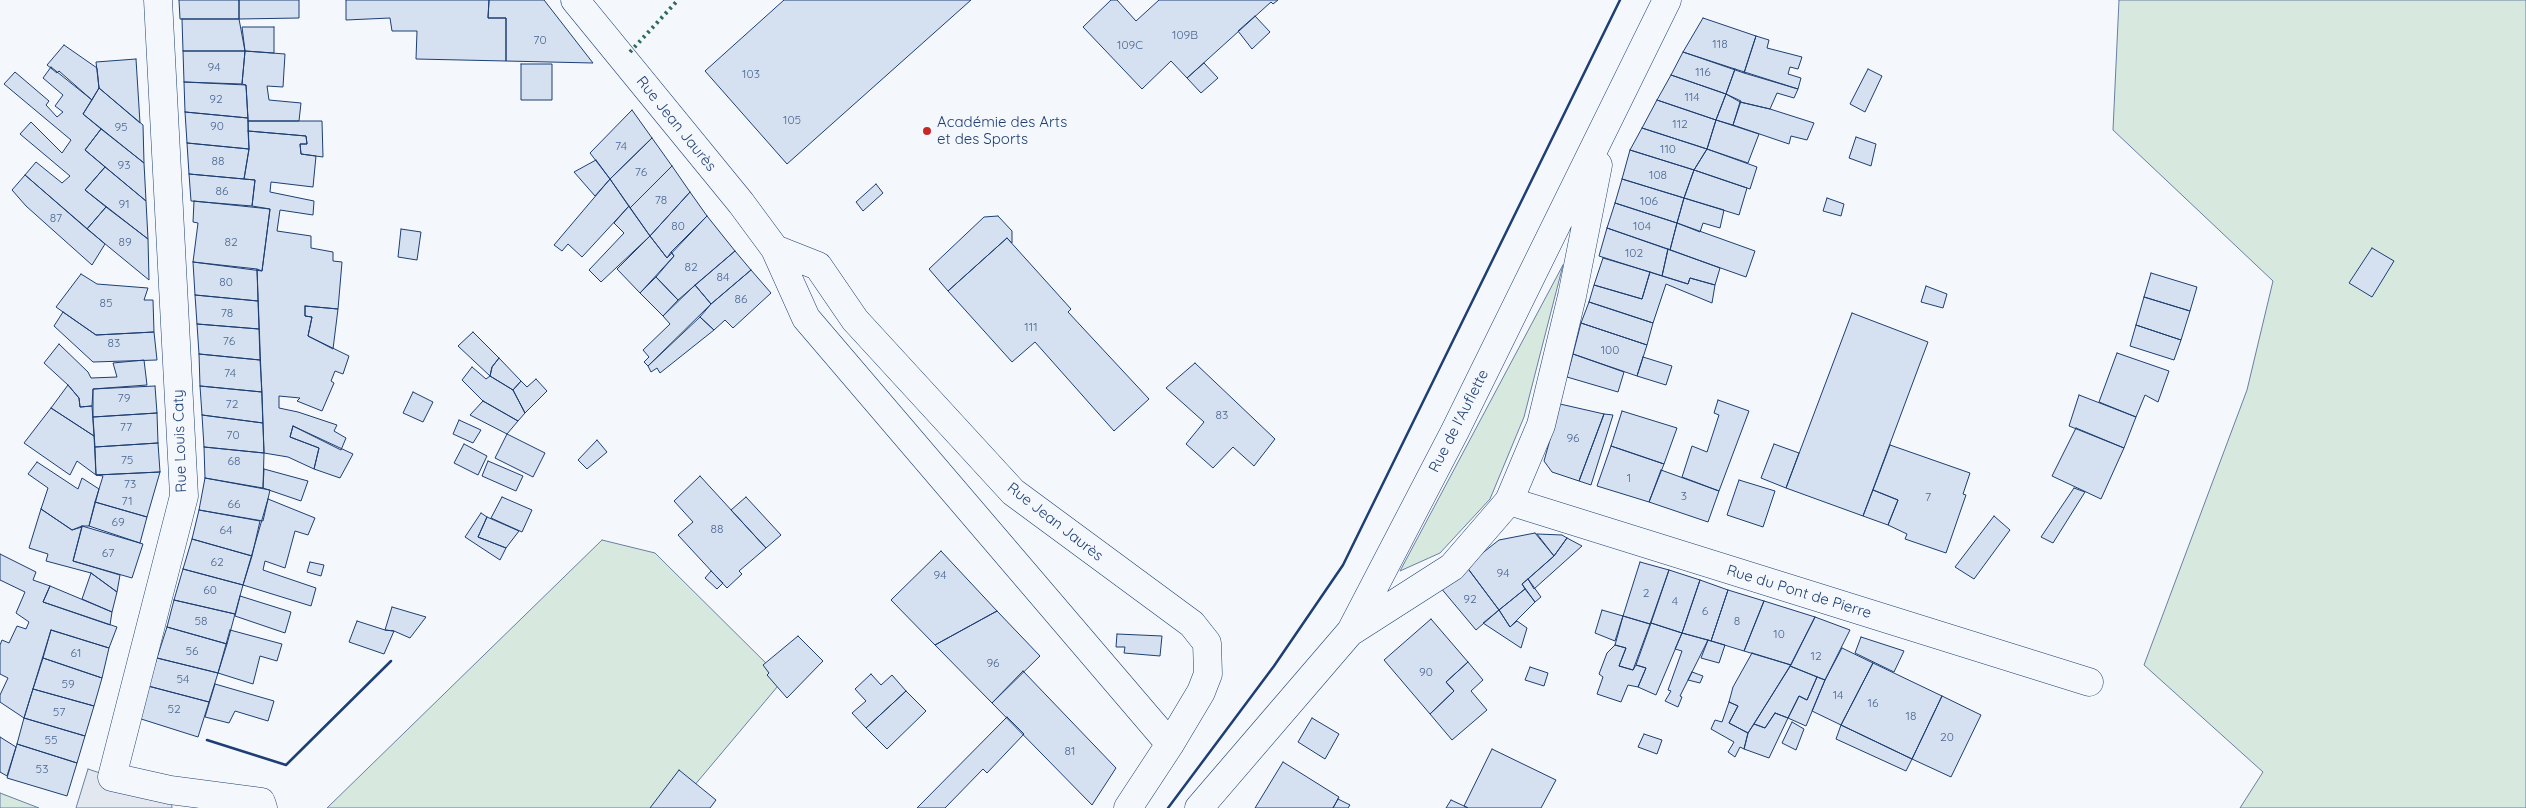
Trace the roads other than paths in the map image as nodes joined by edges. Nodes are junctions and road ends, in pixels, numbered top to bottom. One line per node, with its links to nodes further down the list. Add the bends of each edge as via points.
1 (158, 0): 10 (street, Rue Louis Caty, via 184,496 112,777 170,790 261,802)
2 (575, 0): 5 (street, Rue Jean Jaurès)
3 (1667, 0): 4 (street, Rue de l'Auflette)
4 (1604, 130): 6 (street, via 1572,296 1541,424); 7 (street, Rue de l'Auflette)
5 (776, 249): 9 (street, Rue Jean Jaurès, via 806,318); 9 (street, Rue Jean Jaurès, via 818,266 855,320 1013,492 1192,624 1207,642 1208,674)
6 (1509, 501): 7 (street, via 1452,567); 8 (street, Rue du Pont de Pierre)
7 (1351, 632): 12 (street, Rue de l'Auflette)
8 (2089, 682)
9 (1170, 744): 11 (street, Rue Jean Jaurès)
10 (263, 808)
11 (1128, 808)
12 (1199, 808)

